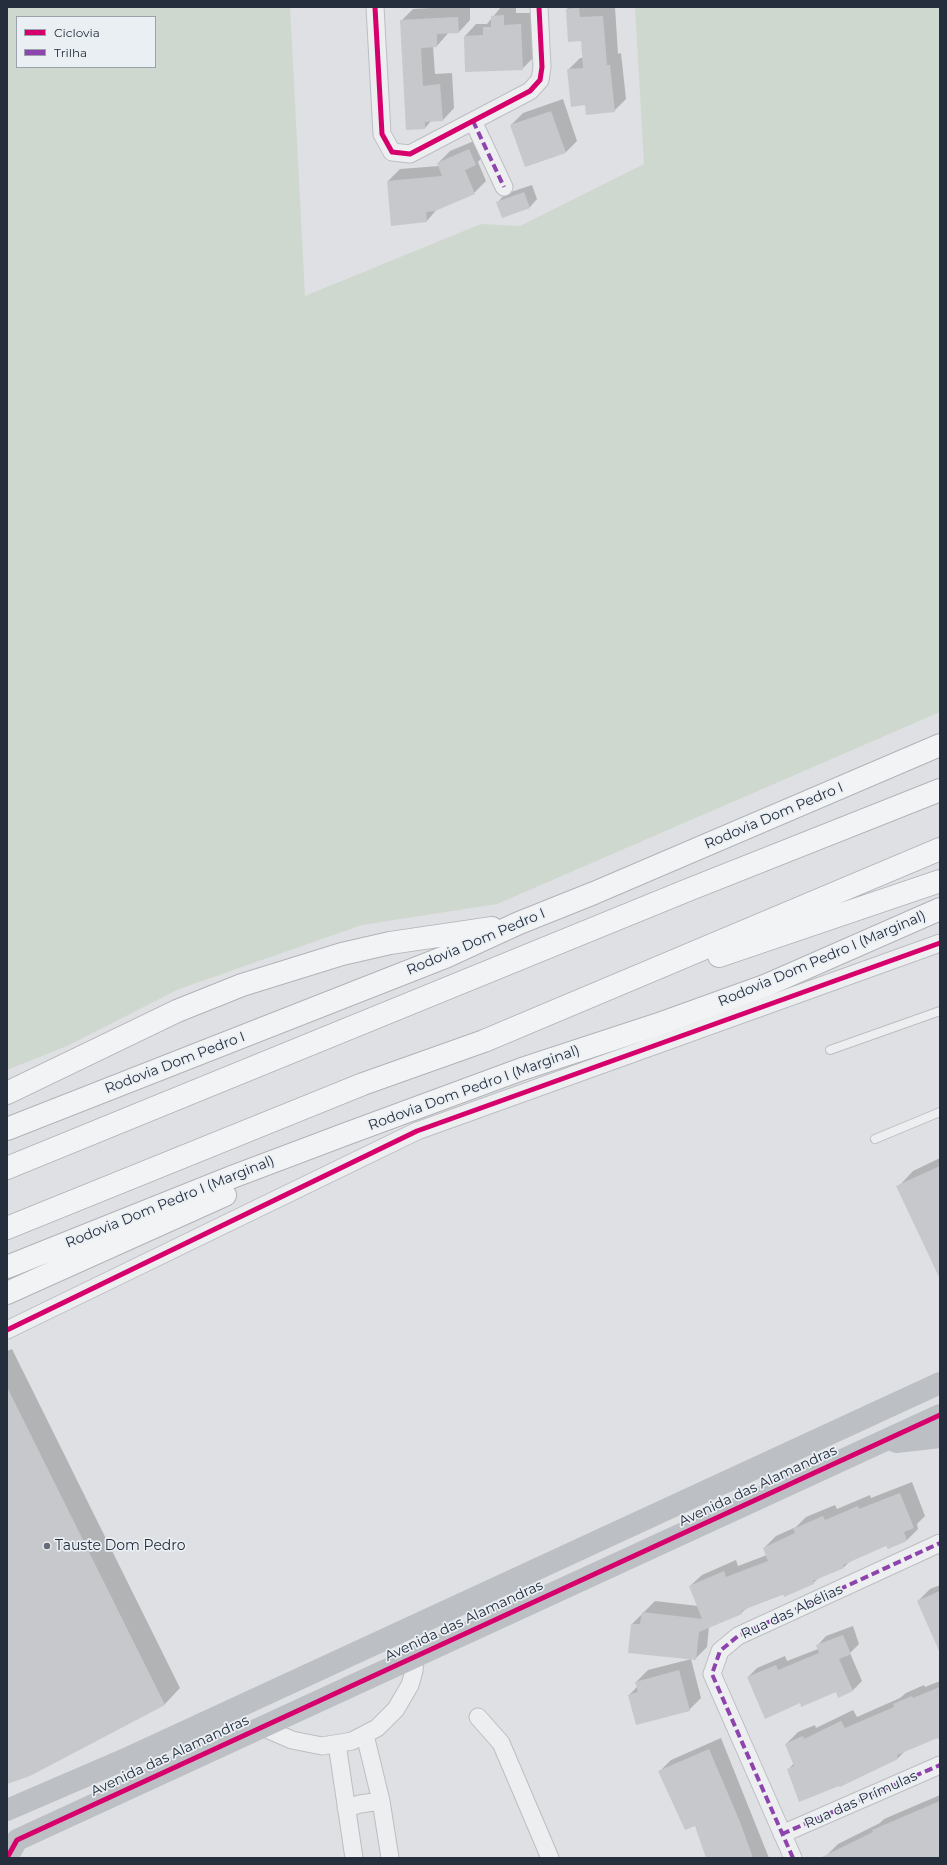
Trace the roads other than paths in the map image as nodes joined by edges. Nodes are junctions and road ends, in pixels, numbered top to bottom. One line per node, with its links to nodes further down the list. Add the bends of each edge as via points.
1 (375, 7): 3 (street, via 382,134 392,152 410,154)
2 (539, 7): 3 (street, via 542,67 540,80 530,91)
3 (473, 121): 4 (street)
4 (504, 186)
5 (940, 745): 12 (highway, Rodovia Dom Pedro I)
6 (940, 783): 8 (highway)
7 (940, 790): 8 (highway)
8 (877, 816): 22 (highway, via 688,890)
9 (940, 849): 15 (highway)
10 (940, 881): 15 (highway)
11 (940, 909): 20 (highway, Rodovia Dom Pedro I (Marginal), via 767,985 522,1069)
12 (518, 924): 17 (highway, via 390,943 342,954 242,985 177,1011); 19 (highway, Rodovia Dom Pedro I, via 446,957)
13 (940, 944): 26 (street, via 417,1131)
14 (940, 1011): 16 (lane)
15 (543, 1016): 23 (highway, via 363,1084)
16 (830, 1050)
17 (7, 1093)
18 (940, 1112): 21 (lane)
19 (7, 1129)
20 (346, 1134): 24 (highway, Rodovia Dom Pedro I (Marginal)); 25 (highway, via 222,1196)
21 (875, 1139)
22 (7, 1168)
23 (7, 1228)
24 (7, 1267)
25 (7, 1293)
26 (7, 1330)
27 (940, 1383): 31 (street, Avenida das Alamandras)
28 (940, 1415): 30 (street, Avenida das Alamandras)
29 (940, 1437): 30 (street)
30 (877, 1444): 32 (street, Avenida das Alamandras)
31 (765, 1464): 32 (street, via 765,1480); 34 (street, Avenida das Alamandras)
32 (776, 1491): 35 (street, Avenida das Alamandras)
33 (940, 1543): 44 (street, Rua das Abélias, via 738,1636 720,1651 712,1674)
34 (407, 1629): 35 (street); 43 (street, Avenida das Alamandras, via 130,1757)
35 (415, 1657): 37 (street, Avenida das Alamandras); 38 (street, via 414,1671 404,1697 387,1719)
36 (478, 1717): 48 (street, via 501,1743)
37 (262, 1727): 39 (street, via 307,1744); 45 (street, Avenida das Alamandras)
38 (365, 1735): 39 (street); 41 (street)
39 (337, 1744): 42 (street)
40 (940, 1765): 44 (street, Rua das Prímulas)
41 (381, 1801): 42 (street); 47 (street)
42 (346, 1808): 46 (street)
43 (7, 1810)
44 (782, 1834): 49 (street, Rua das Abélias)
45 (10, 1844)
46 (354, 1858)
47 (390, 1858)
48 (550, 1858)
49 (793, 1858)

